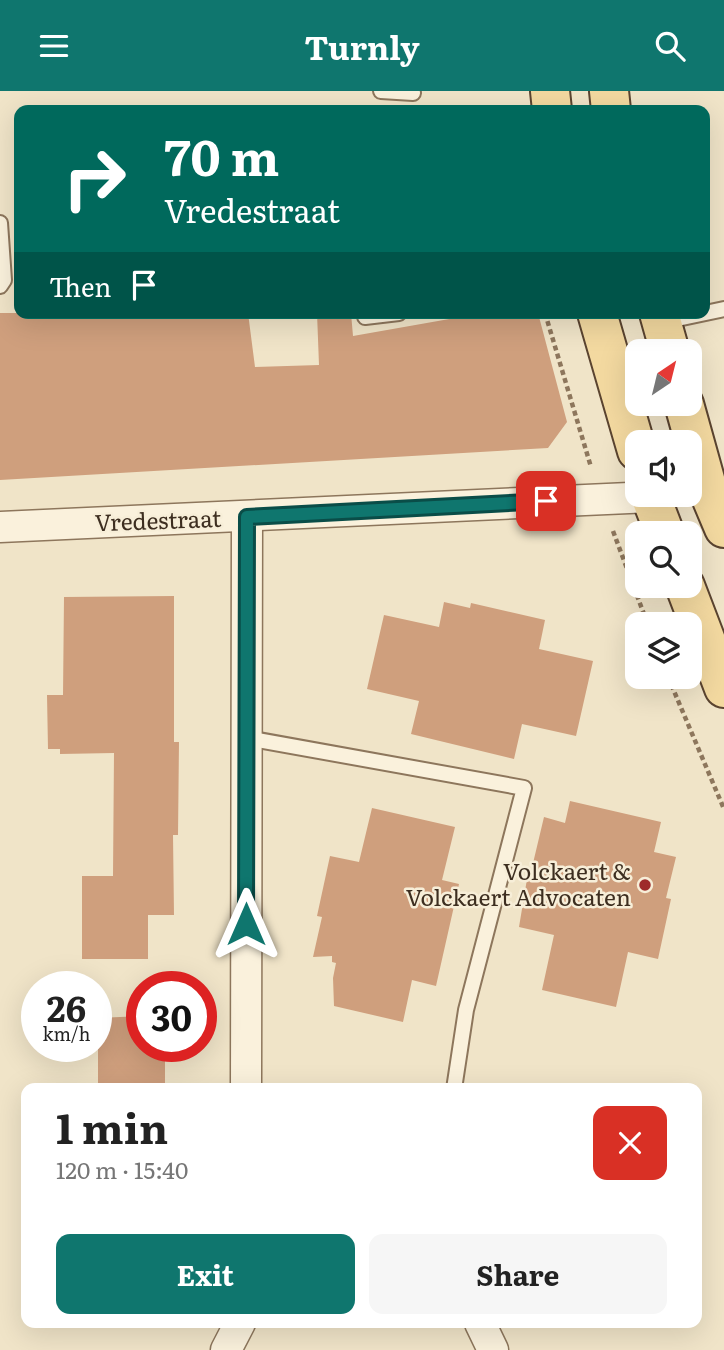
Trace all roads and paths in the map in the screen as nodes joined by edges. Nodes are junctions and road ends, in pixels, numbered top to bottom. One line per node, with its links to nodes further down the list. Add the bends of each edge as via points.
1 (381, 91): 2 (lane)
2 (413, 93)
3 (0, 223): 4 (lane, via 4,280)
4 (0, 286)
5 (599, 319): 9 (main road)
6 (694, 319): 7 (lane)
7 (664, 329)
8 (687, 417): 10 (main road)
9 (631, 430)
10 (707, 490): 14 (main road)
11 (625, 498): 12 (street, Vredestraat)
12 (247, 517): 13 (street, Vredestraat); 18 (street)
13 (0, 527)
14 (724, 528)
15 (690, 598): 16 (main road)
16 (724, 688)
17 (673, 689): 19 (path)
18 (247, 738): 20 (street); 21 (lane, via 524,788 466,1010)
19 (724, 809)
20 (246, 1083)
21 (455, 1083)
22 (237, 1328): 24 (street)
23 (482, 1328): 25 (street)
24 (226, 1350)
25 (493, 1350)

